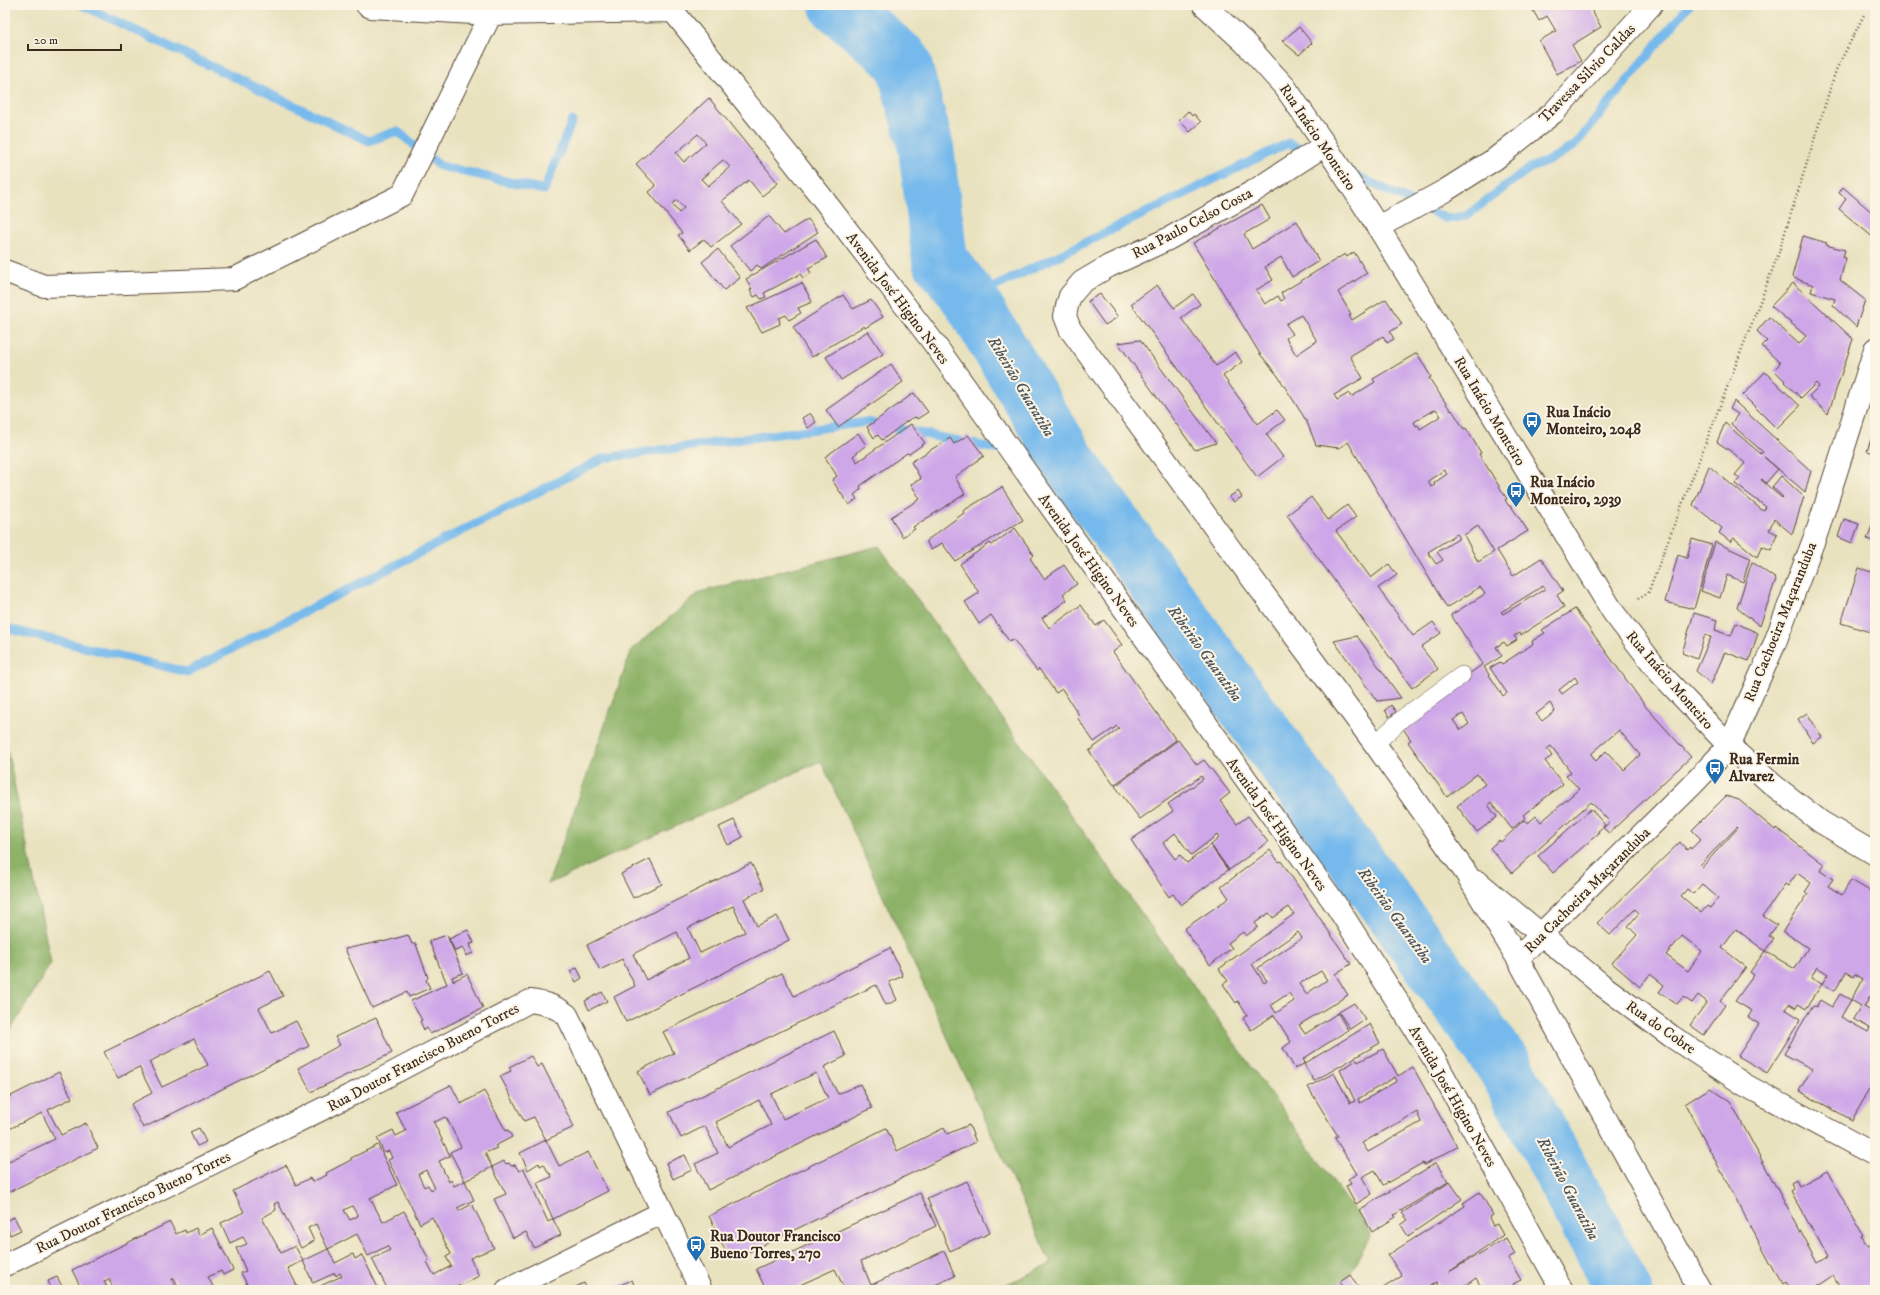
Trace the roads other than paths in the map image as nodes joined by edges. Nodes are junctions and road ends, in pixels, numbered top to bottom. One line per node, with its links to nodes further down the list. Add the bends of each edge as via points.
1 (368, 5): 4 (street)
2 (1204, 5): 5 (street, Rua Inácio Monteiro, via 1245,43 1285,87)
3 (1643, 9): 6 (street, Travessa Silvio Caldas, via 1553,113 1495,159)
4 (491, 14): 7 (street, via 402,195 234,279 44,286); 21 (street, Avenida José Higino Neves, via 672,11 820,195 933,342 1336,905 1436,1062)
5 (1319, 153): 6 (street, Rua Inácio Monteiro, via 1353,188); 10 (street, Rua Paulo Celso Costa, via 1168,239 1109,266 1082,282 1070,296 1066,316 1070,330)
6 (1378, 227): 11 (street, Rua Inácio Monteiro, via 1613,612 1660,673)
7 (5, 271)
8 (1875, 349): 11 (street, Rua Cachoeira Maçaranduba, via 1818,529 1774,645)
9 (1462, 676): 10 (lane, via 1404,717)
10 (1375, 744): 13 (street)
11 (1728, 746): 12 (street, Rua Inácio Monteiro, via 1773,786 1821,822); 14 (street, Rua Cachoeira Maçaranduba)
12 (1875, 854)
13 (1466, 873): 14 (street, Rua do Cobre); 15 (street)
14 (1541, 934): 15 (street, Rua Cachoeira Maçaranduba); 16 (street, Rua do Cobre, via 1602,985 1671,1036 1745,1085)
15 (1518, 959): 22 (street)
16 (1875, 1155)
17 (663, 1212): 18 (street, Rua Doutor Francisco Bueno Torres, via 567,1015 557,1007 530,1001 359,1091); 19 (street); 20 (street, Rua Doutor Francisco Bueno Torres)
18 (5, 1265)
19 (507, 1290)
20 (701, 1290)
21 (1562, 1290)
22 (1700, 1290)

